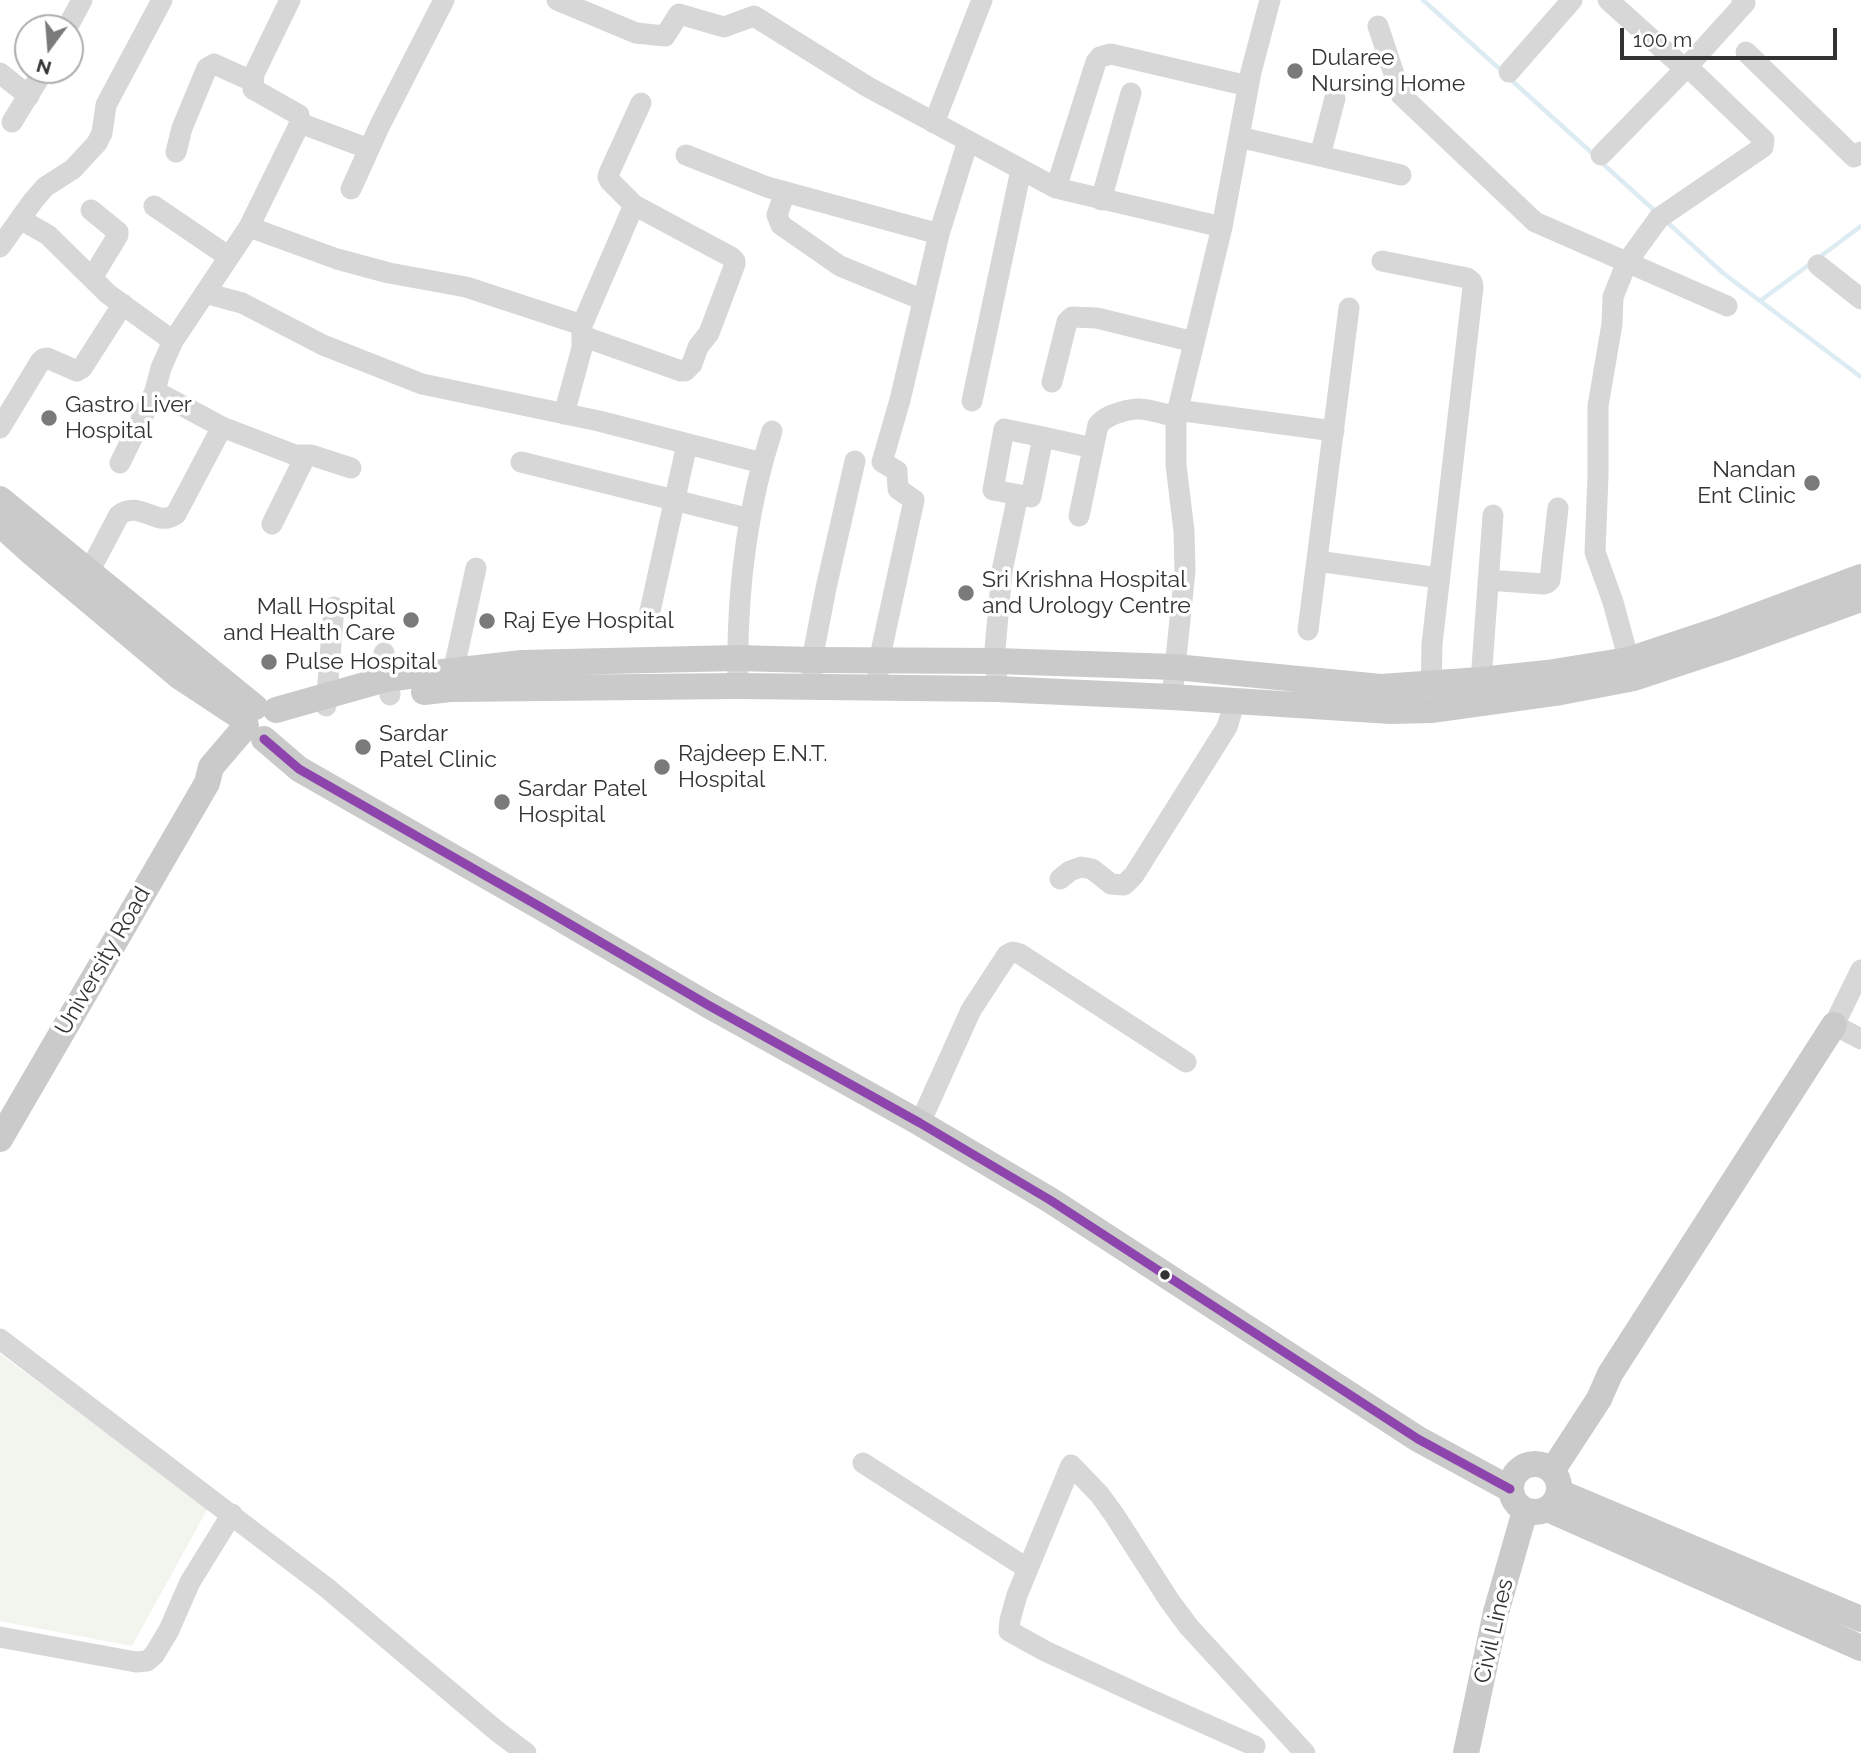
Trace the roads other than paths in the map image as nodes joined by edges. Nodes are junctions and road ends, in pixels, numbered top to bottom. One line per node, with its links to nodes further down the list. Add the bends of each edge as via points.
1 (162, 0): 42 (street, via 106,105 97,143 73,169 46,187)
2 (290, 0): 15 (street)
3 (444, 0): 27 (street)
4 (557, 0): 24 (street, via 636,33 665,36 680,14 724,27 754,16)
5 (982, 0): 24 (street)
6 (1270, 0): 17 (street)
7 (1572, 0): 13 (street)
8 (1608, 0): 12 (street)
9 (1742, 0): 12 (street, via 1745,3)
10 (1378, 26): 49 (street, via 1401,95 1496,186 1535,222)
11 (1746, 52): 29 (street, via 1854,157)
12 (1686, 67): 31 (street); 49 (street, via 1765,144 1659,218)
13 (1509, 72)
14 (0, 73): 19 (street)
15 (252, 81): 23 (street, via 253,89 299,115); 28 (street, via 210,65 181,128)
16 (36, 84): 19 (street)
17 (1248, 86): 25 (street); 35 (street, via 1105,54 1096,62)
18 (1131, 93): 38 (street)
19 (29, 96): 22 (street)
20 (1335, 98): 32 (street)
21 (641, 103): 39 (street, via 608,177)
22 (12, 122)
23 (300, 122): 27 (street); 43 (street)
24 (934, 123): 26 (street)
25 (1238, 137): 32 (street); 44 (street)
26 (968, 141): 33 (street); 45 (street)
27 (369, 149): 36 (street)
28 (176, 152)
29 (1861, 152)
30 (686, 155): 37 (street)
31 (1601, 155)
32 (1320, 156): 34 (street)
33 (1021, 170): 35 (street); 63 (street)
34 (1401, 175)
35 (1056, 188): 38 (street)
36 (351, 189)
37 (785, 192): 45 (street); 54 (street, via 777,215 781,225 840,266)
38 (1101, 200): 44 (street)
39 (634, 205): 58 (street); 58 (street, via 735,261 709,333 689,369 681,371)
40 (154, 206): 47 (street)
41 (91, 209): 51 (street, via 118,232)
42 (20, 219): 46 (street); 51 (street, via 48,236)
43 (249, 227): 47 (street); 58 (street, via 337,259 466,287)
44 (1222, 227): 60 (street)
45 (939, 234): 54 (street)
46 (0, 247)
47 (229, 257): 52 (street)
48 (1382, 261): 92 (street, via 1467,278 1473,287)
49 (1627, 262): 56 (street); 103 (street, via 1614,297 1598,406 1595,552)
50 (1818, 265): 53 (street)
51 (92, 278): 55 (street)
52 (205, 293): 59 (street); 65 (street, via 242,303 323,345 422,384)
53 (1861, 299)
54 (923, 300): 100 (street, via 883,462 897,471 898,489 914,500)
55 (123, 304): 59 (street); 67 (street, via 82,368 74,371 47,358 40,362)
56 (1727, 306)
57 (1349, 308): 69 (street)
58 (582, 330): 65 (street, via 582,348)
59 (173, 341): 62 (street)
60 (1194, 342): 61 (street, via 1097,318 1072,317); 64 (street)
61 (1052, 382)
62 (155, 391): 66 (street); 76 (street)
63 (972, 401)
64 (1176, 413): 69 (street); 72 (street, via 1132,408 1103,419); 102 (street, via 1185,571)
65 (564, 414): 71 (street)
66 (222, 427): 73 (street); 90 (street, via 176,514 164,519 125,510)
67 (0, 428)
68 (772, 431): 77 (street)
69 (1334, 431): 88 (street)
70 (1043, 437): 72 (street); 79 (street, via 1031,498); 79 (street, via 1004,429 993,490)
71 (687, 444): 77 (street); 81 (street)
72 (1093, 448): 84 (street)
73 (306, 455): 78 (street); 87 (street)
74 (855, 461): 104 (street)
75 (521, 462): 81 (street)
76 (120, 463)
77 (762, 463): 85 (street)
78 (351, 468)
79 (1018, 495): 101 (street, via 1003,571)
80 (0, 499): 90 (main road)
81 (674, 500): 85 (street); 96 (street)
82 (1558, 508): 93 (street, via 1550,580 1543,584)
83 (1493, 515): 93 (street)
84 (1079, 516)
85 (750, 519): 99 (street, via 741,573)
86 (0, 524): 115 (main road, via 180,677)
87 (272, 524)
88 (1317, 561): 92 (street); 97 (street)
89 (476, 568): 105 (street)
90 (90, 570): 115 (main road)
91 (1861, 577): 103 (main road, via 1724,628)
92 (1439, 578): 112 (street)
93 (1488, 580): 110 (street)
94 (1861, 599): 103 (main road, via 1731,646)
95 (334, 607): 113 (street)
96 (650, 611)
97 (1308, 629)
98 (384, 653): 107 (street)
99 (737, 658): 104 (main road); 105 (main road, via 522,663); 106 (street)
100 (879, 661): 101 (main road); 104 (main road); 108 (street)
101 (996, 661): 102 (main road); 109 (street)
102 (1175, 667): 111 (street); 112 (main road, via 1381,687)
103 (1631, 669): 110 (main road, via 1562,692)
104 (812, 673): 106 (main road); 108 (main road)
105 (452, 680): 106 (main road); 107 (main road)
106 (738, 686)
107 (388, 687): 113 (main road)
108 (877, 687): 109 (main road)
109 (997, 689): 111 (main road)
110 (1480, 692): 112 (main road)
111 (1172, 697): 114 (main road)
112 (1431, 697): 114 (main road, via 1391,711)
113 (326, 701): 115 (main road)
114 (1235, 701): 116 (street, via 1227,727 1134,875 1124,885 1111,884 1092,869 1081,867)
115 (263, 724): 121 (main road, via 299,769 708,1005); 122 (main road, University Road, via 207,782)
116 (1060, 879)
117 (1861, 970): 118 (street)
118 (1834, 1025): 119 (street); 125 (main road, Civil Lines, via 1609,1374 1599,1399)
119 (1861, 1038)
120 (1186, 1062): 121 (street, via 1013,952 971,1010)
121 (922, 1116): 125 (main road, via 1418,1439)
122 (0, 1139)
123 (0, 1339): 126 (street)
124 (863, 1463): 127 (street)
125 (1536, 1487): 128 (main road); 130 (main road); 135 (main road, Civil Lines, via 1496,1612)
126 (232, 1514): 129 (street, via 190,1583 169,1630 147,1661); 133 (street)
127 (1028, 1569): 131 (street, via 1071,1465 1100,1495 1189,1627); 132 (street, via 1010,1620 1011,1633)
128 (1861, 1619)
129 (0, 1637)
130 (1861, 1648)
131 (1269, 1715): 132 (street); 134 (street)
132 (1254, 1749)
133 (526, 1753)
134 (1305, 1753)
135 (1466, 1753)

